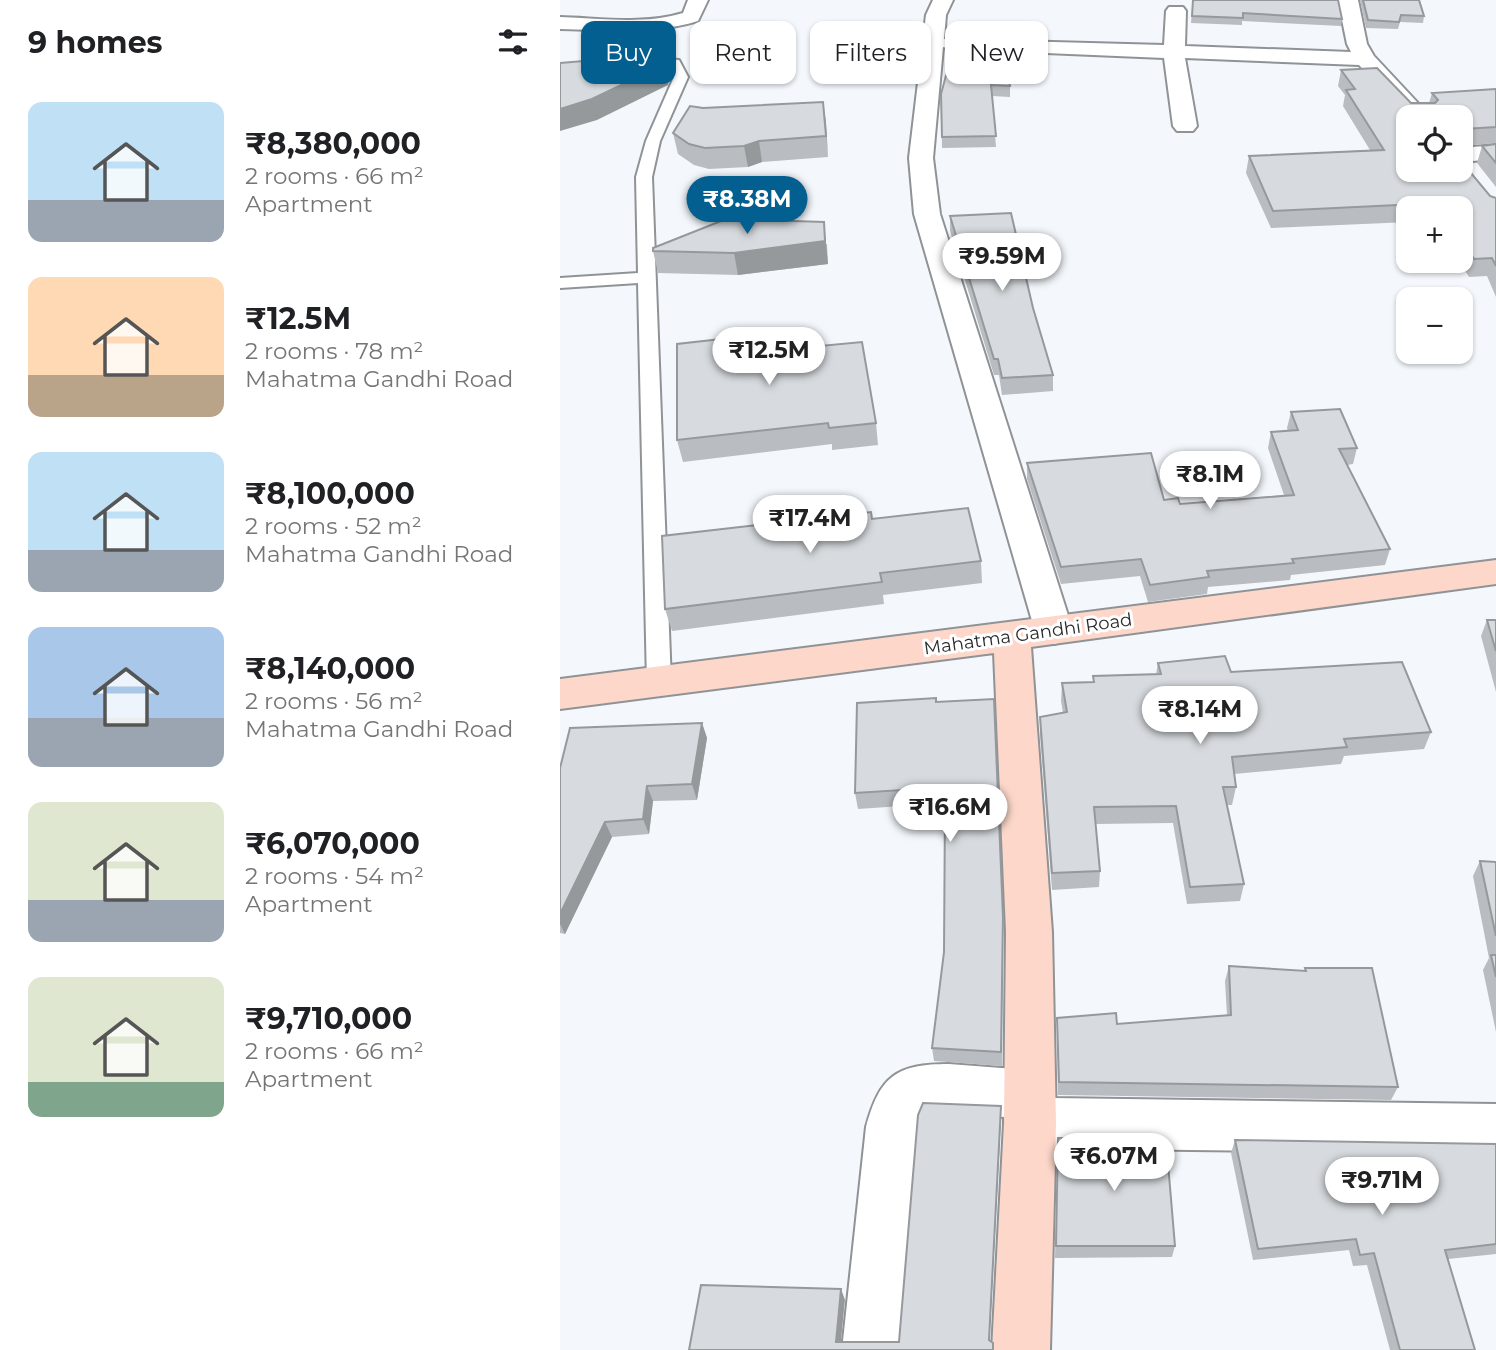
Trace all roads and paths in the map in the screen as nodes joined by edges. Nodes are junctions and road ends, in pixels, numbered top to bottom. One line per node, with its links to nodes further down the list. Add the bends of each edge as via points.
1 (698, 0): 5 (street, via 691,17 680,21)
2 (943, 0): 6 (street, via 936,16)
3 (1348, 0): 8 (street)
4 (1175, 10): 7 (street)
5 (560, 23)
6 (935, 43): 7 (street); 17 (street, via 921,158 927,214)
7 (1174, 53): 8 (street); 11 (street)
8 (1365, 60): 10 (street)
9 (676, 67): 14 (lane, via 681,77 653,141 644,177)
10 (1408, 105)
11 (1185, 126)
12 (1496, 152): 13 (street)
13 (1473, 161)
14 (649, 277): 15 (lane); 18 (lane)
15 (560, 283)
16 (1496, 572): 17 (main road, Mahatma Gandhi Road)
17 (1033, 634): 18 (main road, Mahatma Gandhi Road); 20 (main road)
18 (659, 683): 19 (main road, Mahatma Gandhi Road)
19 (560, 694)
20 (1030, 1109): 21 (street); 22 (street, via 932,1088 909,1093 897,1107); 23 (main road)
21 (1496, 1129)
22 (871, 1350)
23 (1020, 1350)

